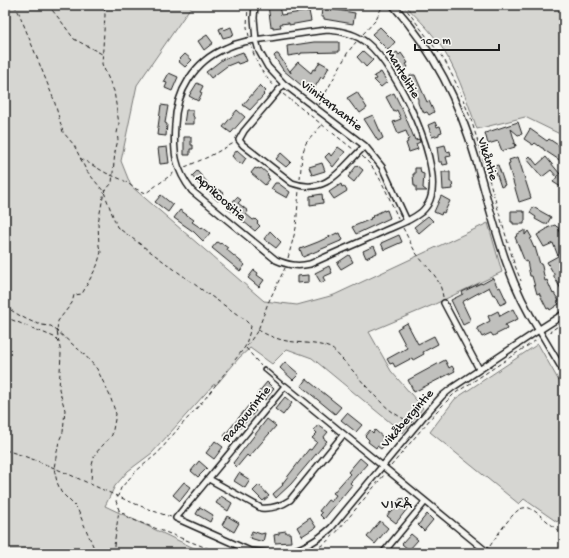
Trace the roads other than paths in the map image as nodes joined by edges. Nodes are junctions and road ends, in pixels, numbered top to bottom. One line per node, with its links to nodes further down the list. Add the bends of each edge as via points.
1 (255, 5): 3 (street, Viinitarhantie)
2 (394, 5): 9 (street, Vikåntie, via 424,44 447,82 476,158 507,267)
3 (256, 40): 4 (street, Viinitarhantie, via 263,60); 6 (street, Mantelitie, via 328,30 347,32 360,38 377,53 400,87 416,121 431,168 432,188 428,204); 6 (street, Aprikoositie, via 225,48 207,58 187,81 178,101 175,112 174,153 178,169 192,191 276,260 287,265 310,264)
4 (284, 84): 5 (street, Viinitarhantie); 5 (street, via 239,140 292,183 315,187 333,179)
5 (365, 146): 6 (street, Viinitarhantie, via 382,167)
6 (407, 221)
7 (444, 303): 11 (street)
8 (564, 314): 9 (street, Vikåbergintie)
9 (539, 330): 11 (street, Vikåbergintie); 12 (street)
10 (264, 369): 13 (lane)
11 (480, 369): 15 (street, Vikåbergintie, via 447,392)
12 (564, 372)
13 (285, 386): 14 (street, Paapuurintie); 16 (street, Paapuurintie)
14 (344, 434): 15 (street, Paapuurintie); 16 (street, via 290,500 282,505 269,509 261,508)
15 (382, 466): 17 (street, Paapuurintie); 20 (street, Vikåbergintie, via 321,538 309,546)
16 (209, 479): 19 (street, Paapuurintie, via 176,518 250,551)
17 (426, 502): 18 (street, Paapuurintie); 21 (street)
18 (485, 552)
19 (270, 553)
20 (284, 553)
21 (383, 553)

